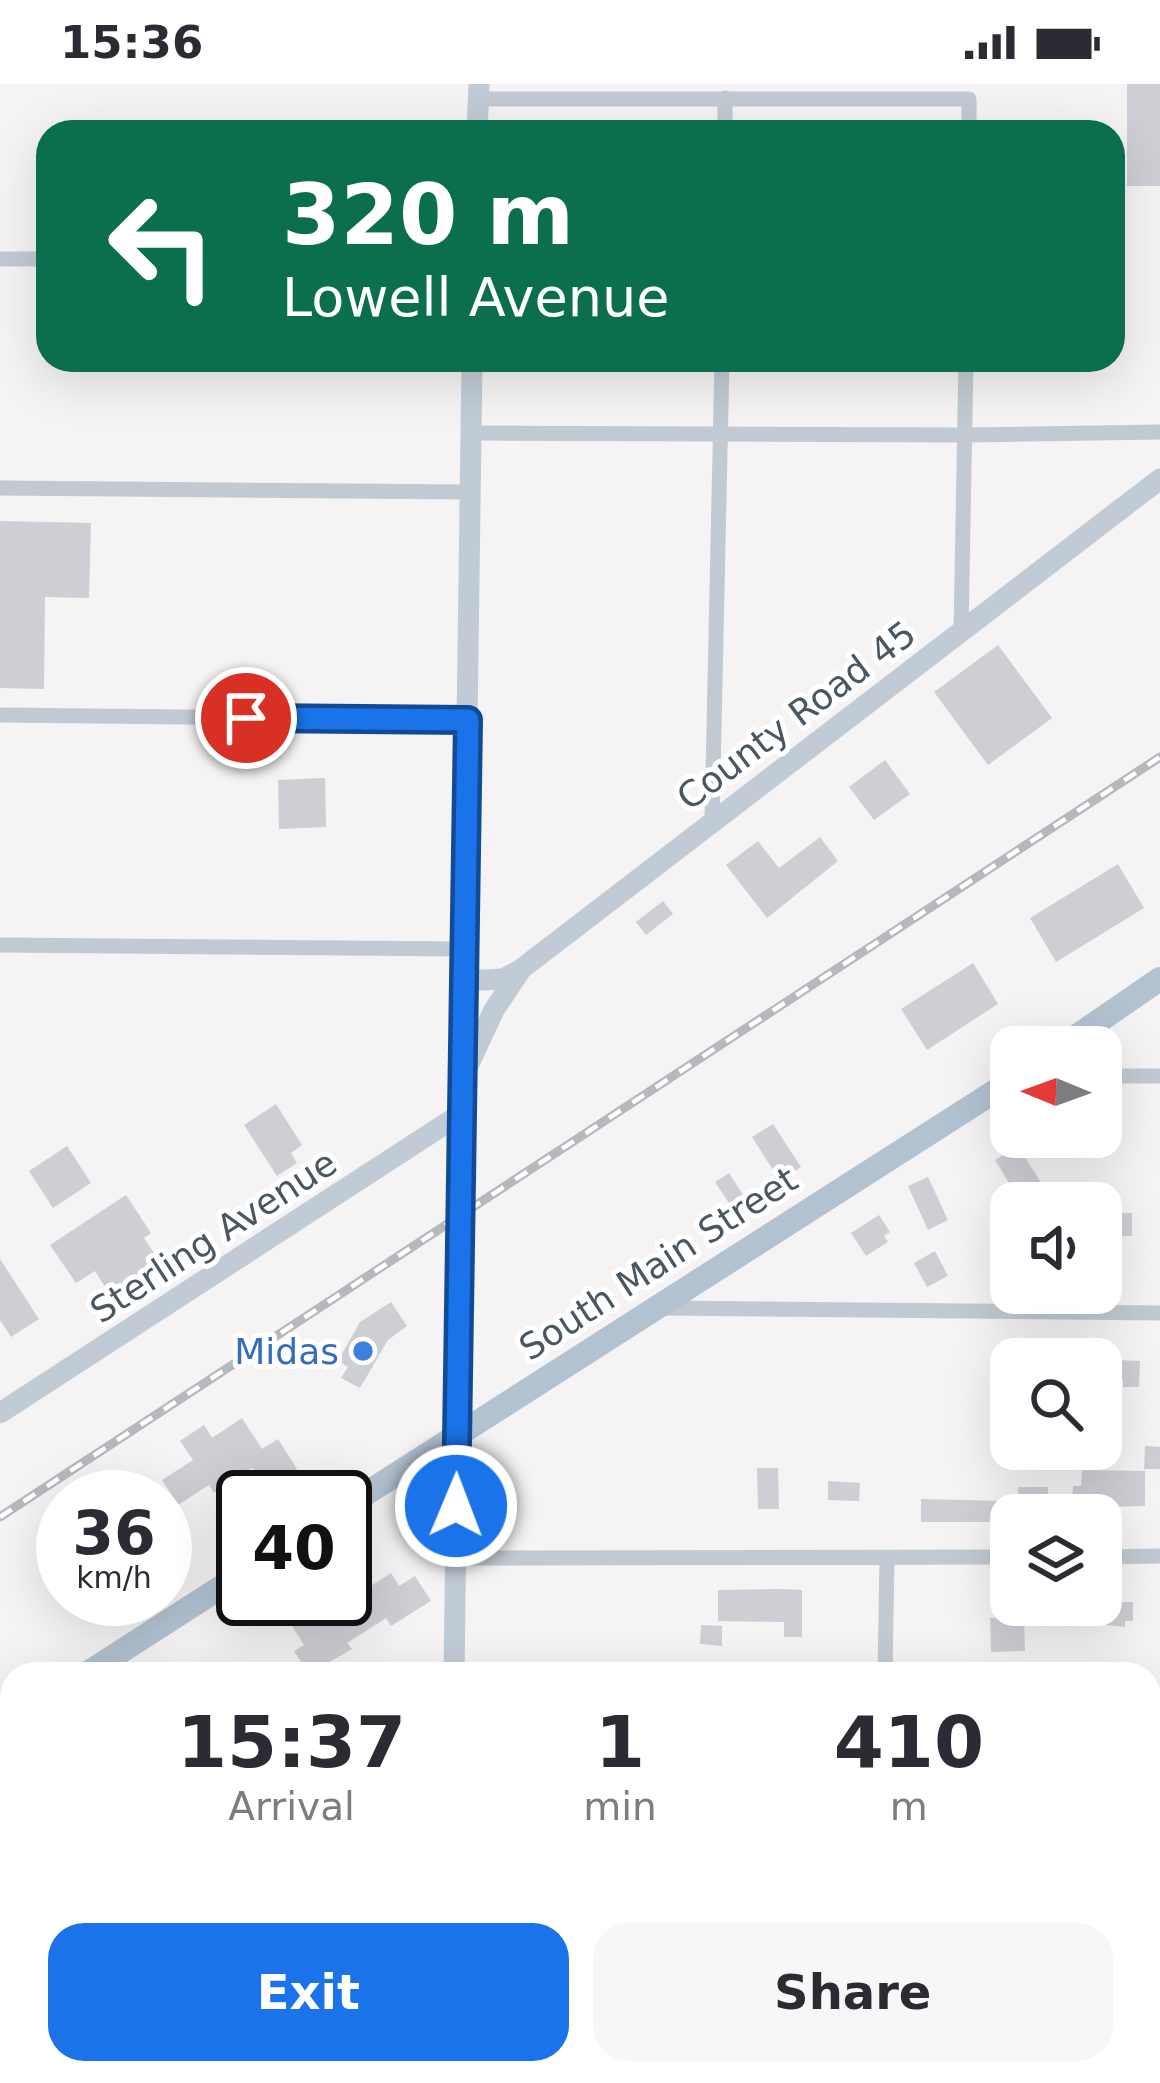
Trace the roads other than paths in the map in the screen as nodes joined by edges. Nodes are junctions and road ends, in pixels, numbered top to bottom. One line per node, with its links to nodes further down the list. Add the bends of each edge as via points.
1 (478, 92): 2 (street)
2 (725, 98): 3 (street); 4 (street, via 969,99)
3 (725, 120)
4 (969, 120)
5 (0, 259): 6 (street)
6 (36, 259)
7 (472, 372): 11 (street)
8 (722, 372): 12 (street)
9 (967, 372): 13 (street)
10 (1160, 432): 13 (street)
11 (472, 434): 12 (street); 16 (street)
12 (721, 434): 13 (street); 20 (street)
13 (966, 435): 17 (street)
14 (1160, 479): 17 (street, County Road 45)
15 (0, 488): 16 (street)
16 (470, 492): 19 (street)
17 (961, 631): 20 (street, County Road 45)
18 (0, 716): 19 (street)
19 (468, 720): 22 (street)
20 (712, 820): 23 (street, County Road 45)
21 (0, 945): 22 (street)
22 (464, 949): 25 (street)
23 (520, 970): 25 (street, County Road 45); 29 (street)
24 (1160, 979): 26 (main road)
25 (464, 981): 29 (street)
26 (1091, 1026)
27 (1122, 1076): 28 (street)
28 (1160, 1076)
29 (462, 1080): 31 (street)
30 (990, 1094): 32 (main road, South Main Street)
31 (462, 1113): 34 (street, Sterling Avenue); 35 (street)
32 (652, 1308): 33 (street); 35 (main road, South Main Street)
33 (1160, 1313)
34 (0, 1413)
35 (458, 1434): 36 (main road, South Main Street); 40 (street)
36 (372, 1490)
37 (1160, 1556): 39 (street)
38 (990, 1557): 41 (street)
39 (1122, 1557)
40 (455, 1558): 41 (street); 44 (street)
41 (886, 1558): 45 (street)
42 (216, 1590): 43 (main road)
43 (105, 1662)
44 (454, 1662)
45 (885, 1662)

